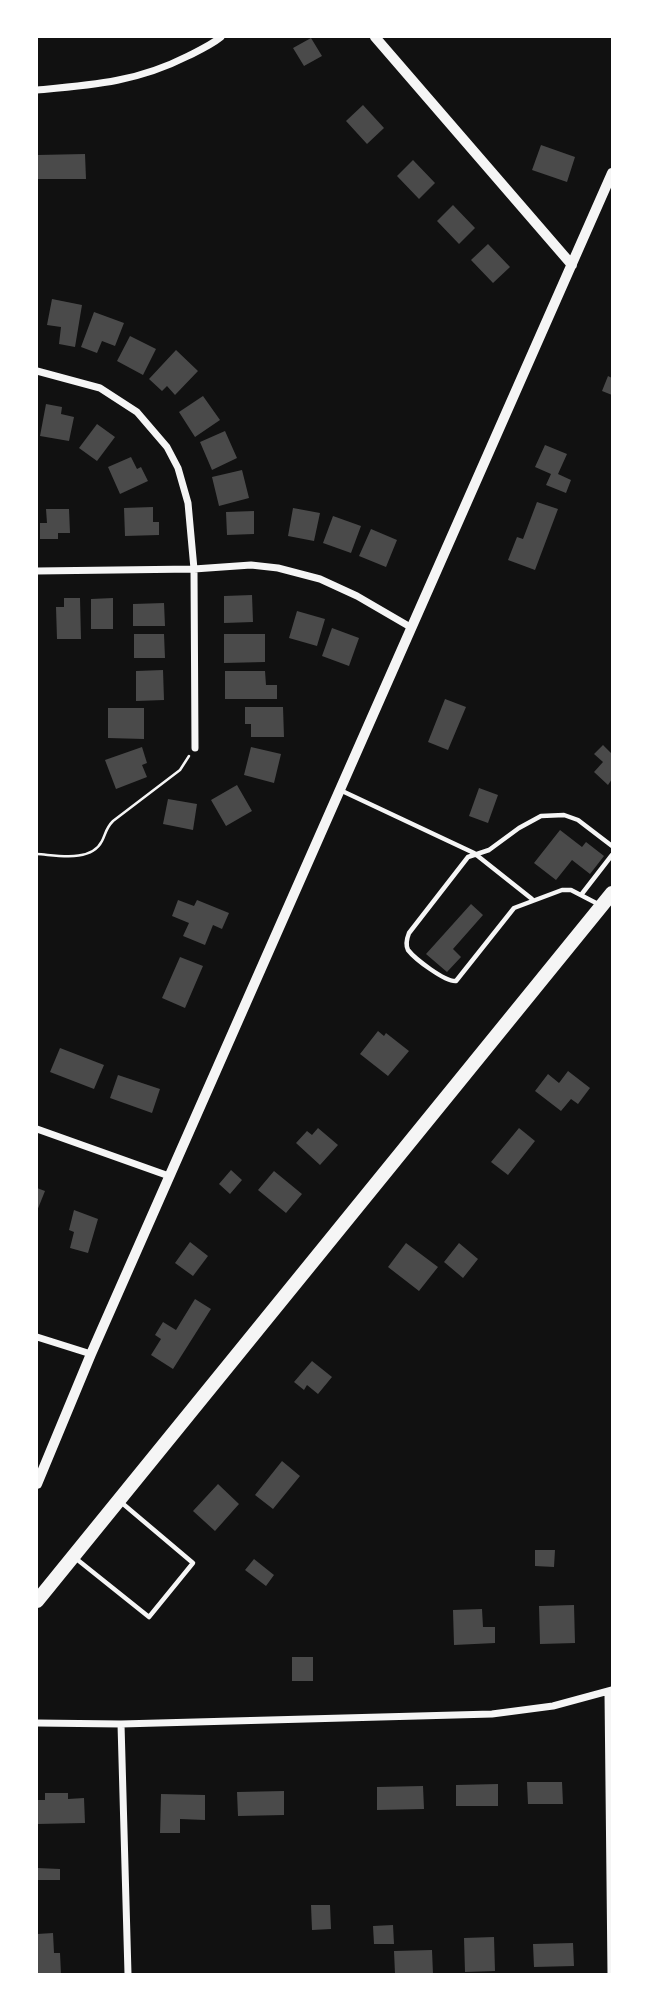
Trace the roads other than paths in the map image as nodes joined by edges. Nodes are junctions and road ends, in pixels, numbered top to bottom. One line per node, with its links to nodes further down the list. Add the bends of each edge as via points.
1 (221, 37): 3 (street, via 166,68 115,83)
2 (375, 37): 5 (street)
3 (37, 90)
4 (612, 173): 5 (street)
5 (572, 265): 9 (street)
6 (37, 371): 7 (street, via 100,388 137,412 167,447 188,503)
7 (194, 569): 8 (street); 9 (street, via 251,565 320,579); 10 (street)
8 (37, 571)
9 (412, 628): 11 (street)
10 (195, 748)
11 (340, 790): 13 (lane); 20 (street)
12 (612, 846): 13 (lane, via 578,820 552,814 530,821 489,850)
13 (474, 853): 17 (lane); 17 (lane, via 409,933 406,943 441,978 456,981 514,908)
14 (612, 855): 16 (lane)
15 (612, 894): 18 (highway)
16 (581, 895): 17 (lane, via 562,890); 18 (lane)
17 (533, 900)
18 (602, 906): 24 (highway)
19 (37, 1129): 20 (street)
20 (169, 1177): 22 (street)
21 (37, 1337): 22 (street)
22 (91, 1354): 23 (street)
23 (37, 1484)
24 (119, 1500): 25 (highway); 25 (lane, via 193,1563 149,1617)
25 (73, 1556): 26 (highway)
26 (37, 1601)
27 (610, 1691): 29 (street, via 552,1706 492,1714); 31 (street)
28 (37, 1724): 29 (street)
29 (121, 1724): 30 (street)
30 (128, 1974)
31 (611, 1974)

